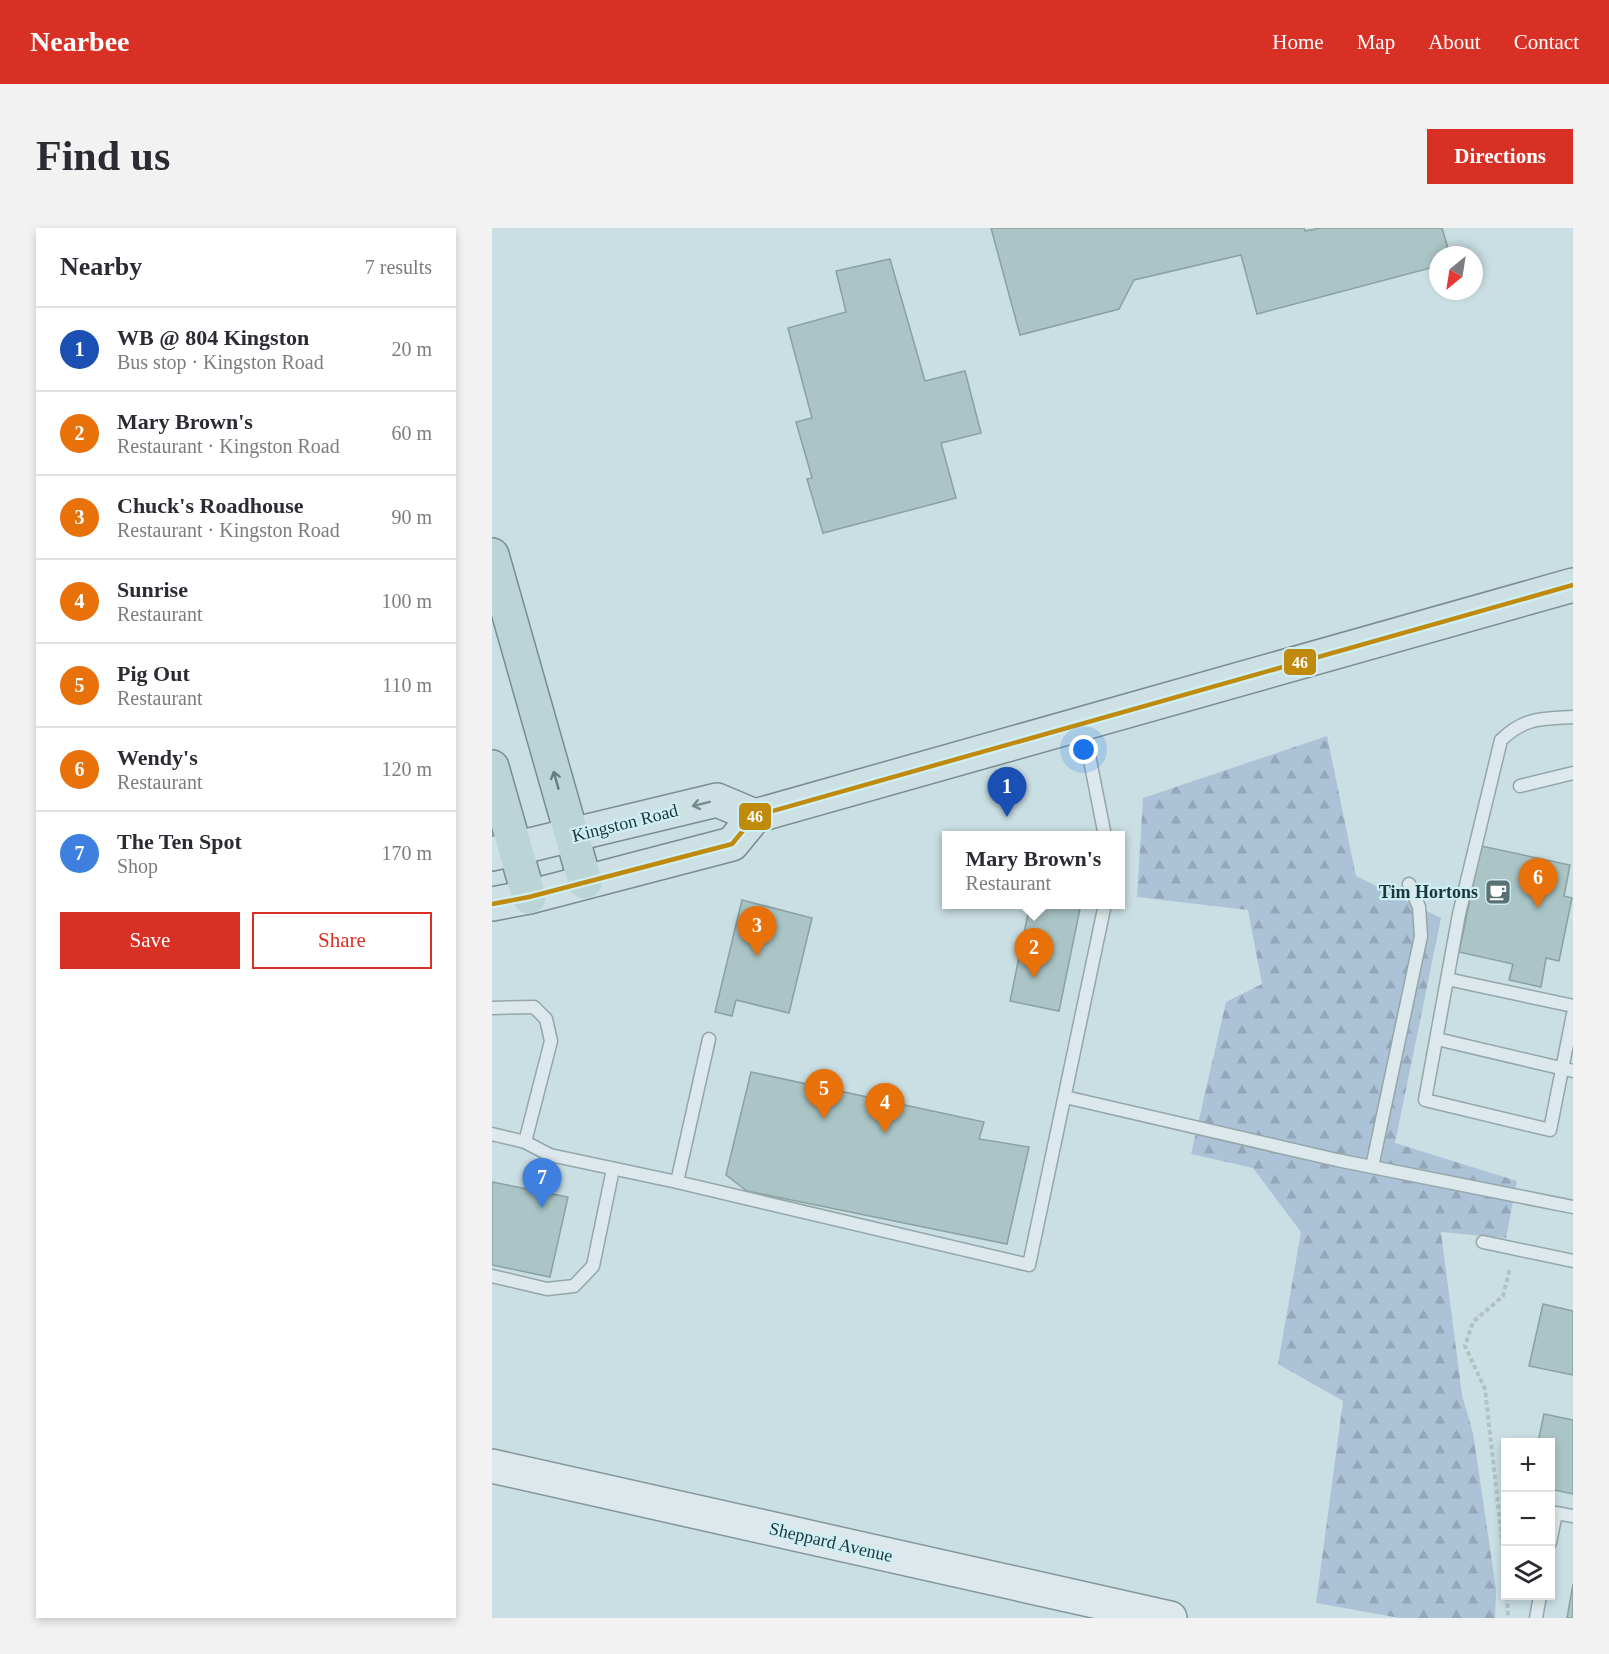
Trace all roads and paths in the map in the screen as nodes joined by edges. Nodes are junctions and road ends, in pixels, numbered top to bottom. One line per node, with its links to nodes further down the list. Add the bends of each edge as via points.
1 (492, 555): 10 (highway, one-way to 1)
2 (1573, 585): 4 (main road)
3 (1573, 717): 17 (lane, via 1536,719 1514,728 1500,741)
4 (1083, 724): 8 (main road); 9 (lane)
5 (492, 767): 11 (highway)
6 (1573, 773): 7 (lane)
7 (1520, 786)
8 (755, 816): 10 (main road, Kingston Road, one-way to 10, via 717,800); 12 (main road, via 732,844)
9 (1104, 831)
10 (572, 836): 11 (main road, Kingston Road); 12 (highway)
11 (504, 851): 14 (highway)
12 (585, 882): 14 (main road)
13 (1409, 884): 27 (lane, via 1419,907 1421,936)
14 (530, 897): 15 (main road)
15 (492, 904)
16 (1104, 909): 24 (lane)
17 (1447, 979): 18 (lane); 22 (lane)
18 (1573, 1006)
19 (492, 1008): 26 (lane, via 534,1007 546,1019 551,1041)
20 (1573, 1014): 23 (lane)
21 (709, 1039): 29 (lane)
22 (1437, 1040): 23 (lane); 23 (lane, via 1425,1100 1550,1130)
23 (1568, 1069)
24 (1065, 1097): 27 (lane); 29 (lane, via 1029,1265)
25 (492, 1134): 26 (lane)
26 (525, 1142): 28 (lane, via 550,1155)
27 (1372, 1167): 30 (lane)
28 (614, 1169): 29 (lane); 34 (lane, via 593,1266 574,1286 546,1289)
29 (677, 1182)
30 (1573, 1207)
31 (1483, 1242): 32 (lane)
32 (1515, 1249): 33 (lane); 38 (path, via 1503,1296 1473,1322 1465,1346 1485,1389)
33 (1573, 1261)
34 (492, 1276)
35 (492, 1466): 41 (street, Sheppard Avenue)
36 (1573, 1516): 37 (lane, via 1556,1512)
37 (1555, 1518)
38 (1503, 1546)
39 (1507, 1600): 42 (path)
40 (1539, 1600): 43 (lane)
41 (1170, 1618)
42 (1508, 1618)
43 (1536, 1618)

